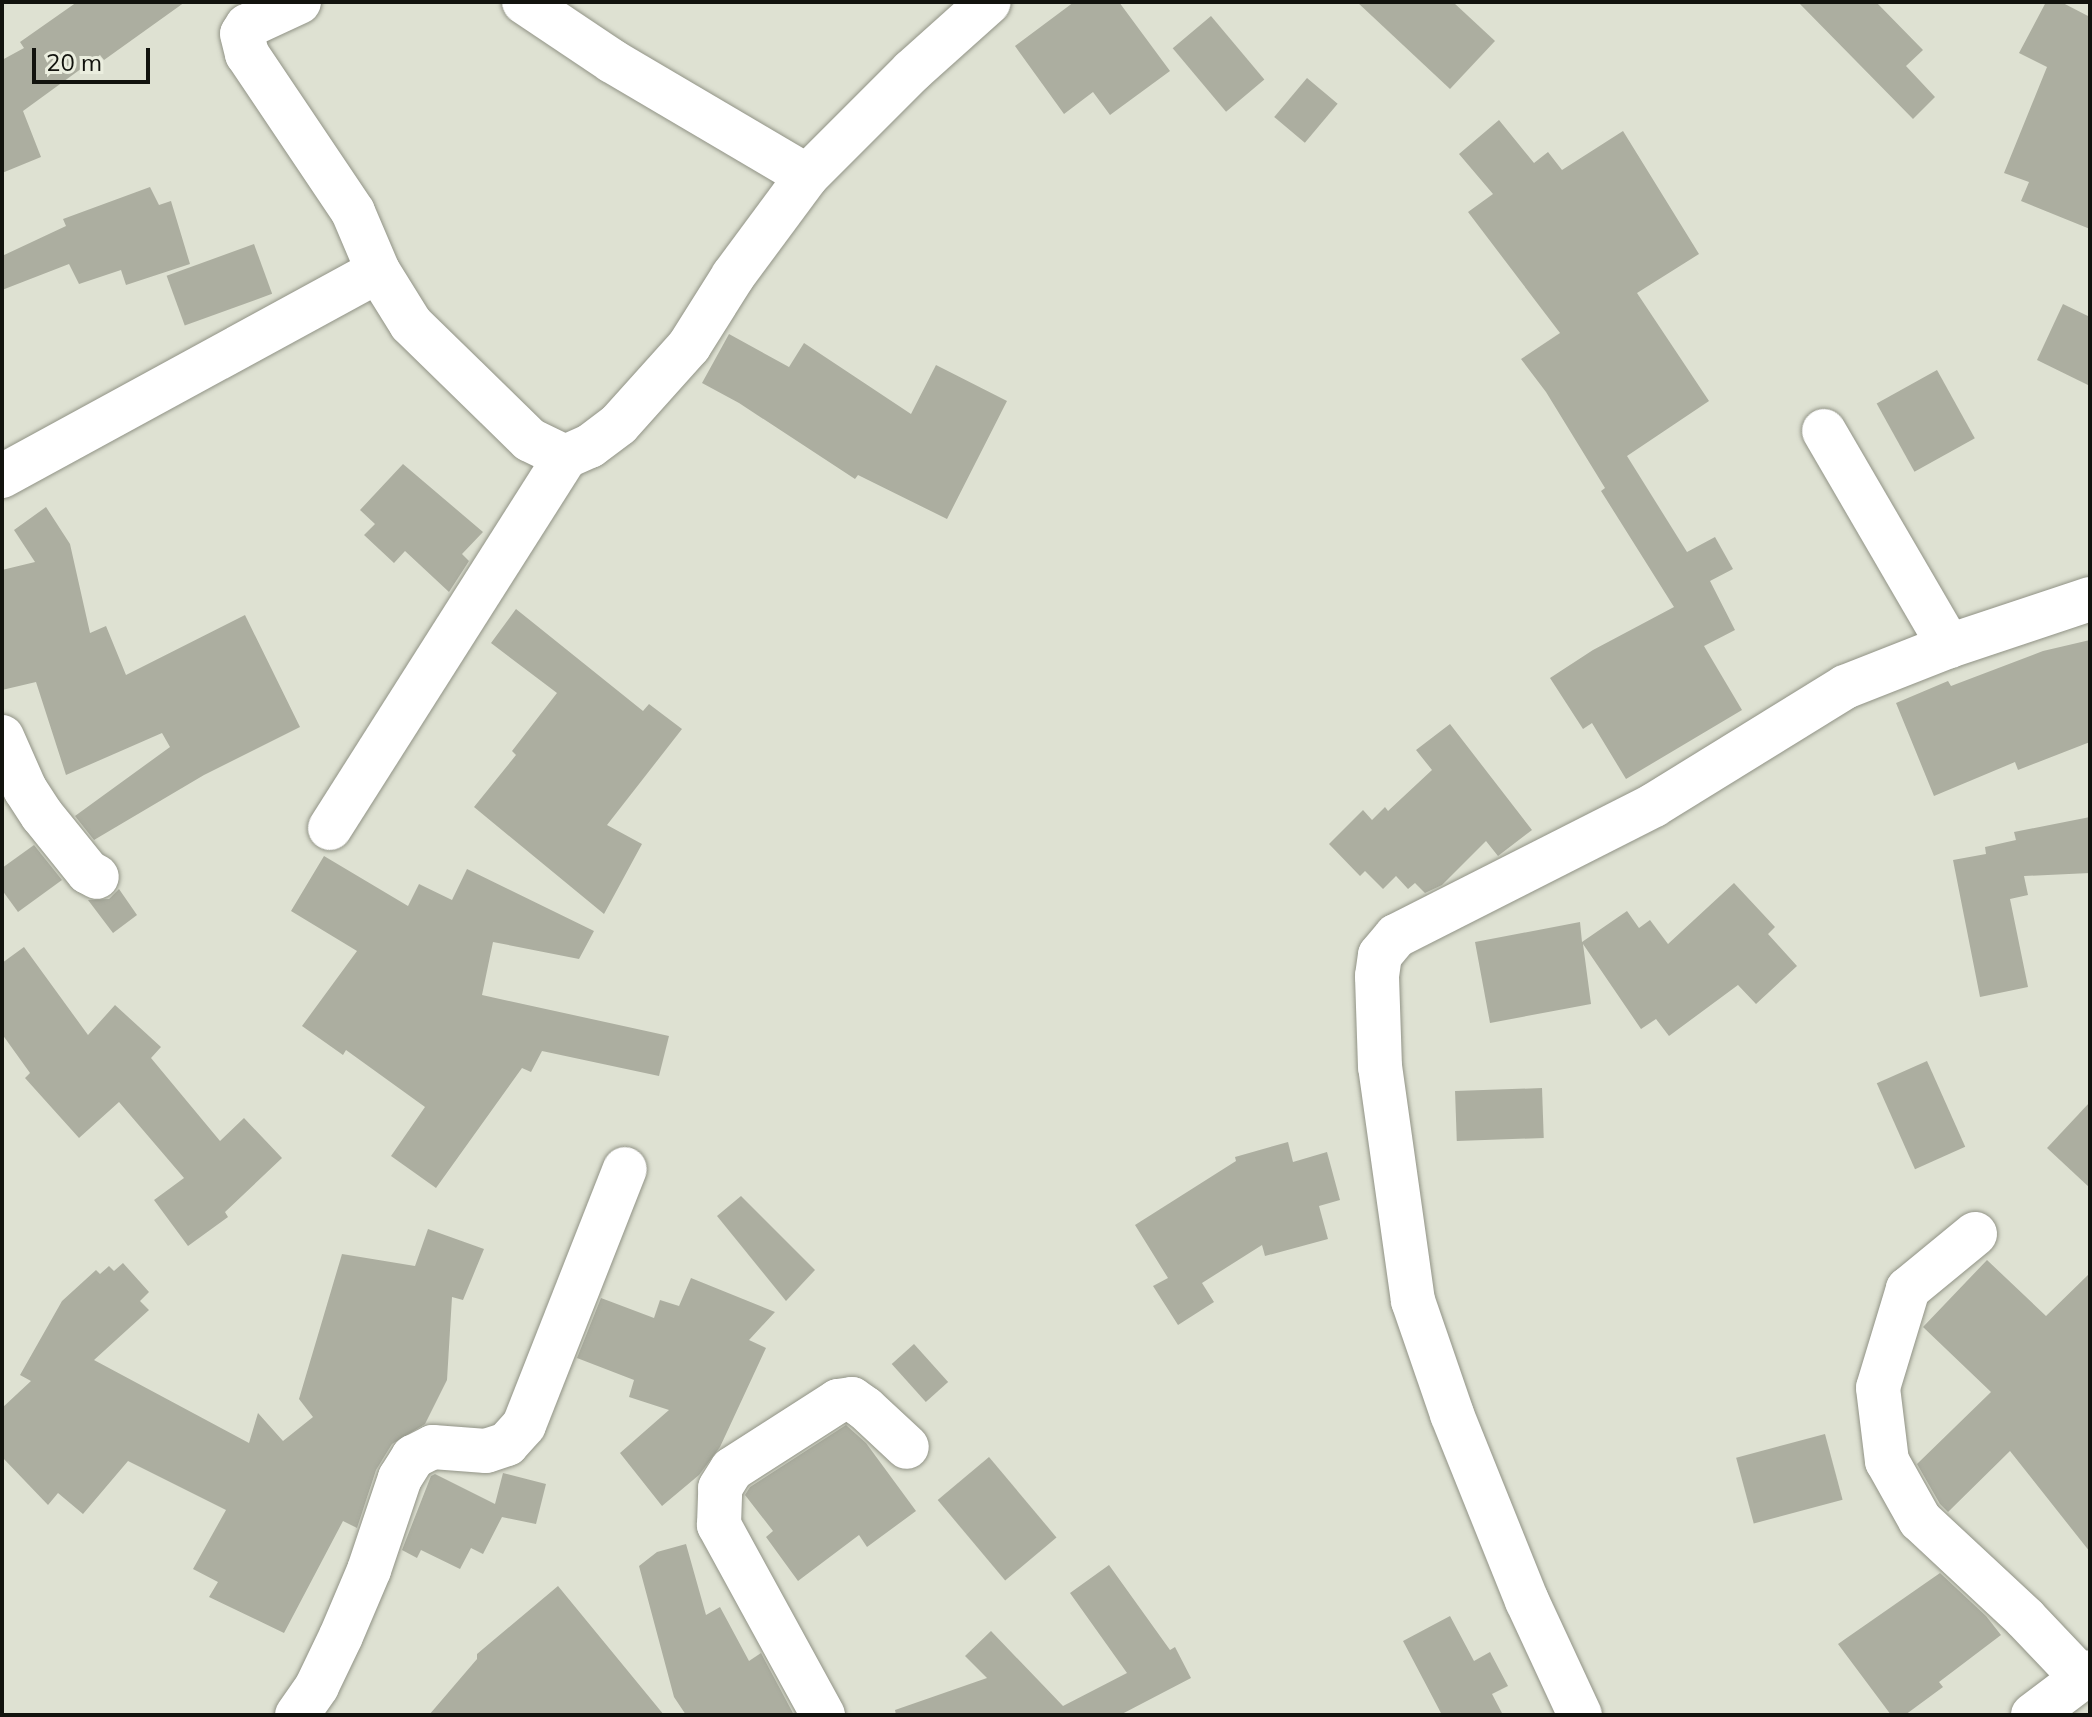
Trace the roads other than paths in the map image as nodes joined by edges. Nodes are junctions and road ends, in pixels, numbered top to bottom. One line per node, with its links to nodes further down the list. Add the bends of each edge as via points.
1 (299, 2): 5 (street, via 255,20 242,34 243,44 287,119 353,212)
2 (524, 2): 4 (street, via 612,61)
3 (989, 2): 4 (street)
4 (807, 176): 7 (street, via 689,346 619,424)
5 (378, 271): 7 (street, via 411,324 530,440); 8 (street)
6 (1824, 431): 10 (street)
7 (565, 457): 12 (street)
8 (2, 476)
9 (2090, 599): 10 (street)
10 (1949, 646): 20 (street, via 1845,687 1654,805 1396,936 1380,955 1380,1067 1413,1301 1527,1601)
11 (2, 737): 13 (street, via 42,815)
12 (330, 828)
13 (97, 877)
14 (625, 1169): 18 (street, via 524,1425 507,1444 486,1451 433,1447 413,1457 400,1478 341,1636)
15 (1975, 1234): 17 (street, via 1908,1289 1878,1388 1887,1461 1920,1520)
16 (907, 1447): 19 (street, via 852,1399 838,1401 732,1469 720,1488 719,1525)
17 (2086, 1675): 21 (street)
18 (297, 1715)
19 (823, 1715)
20 (1580, 1715)
21 (2033, 1715)

